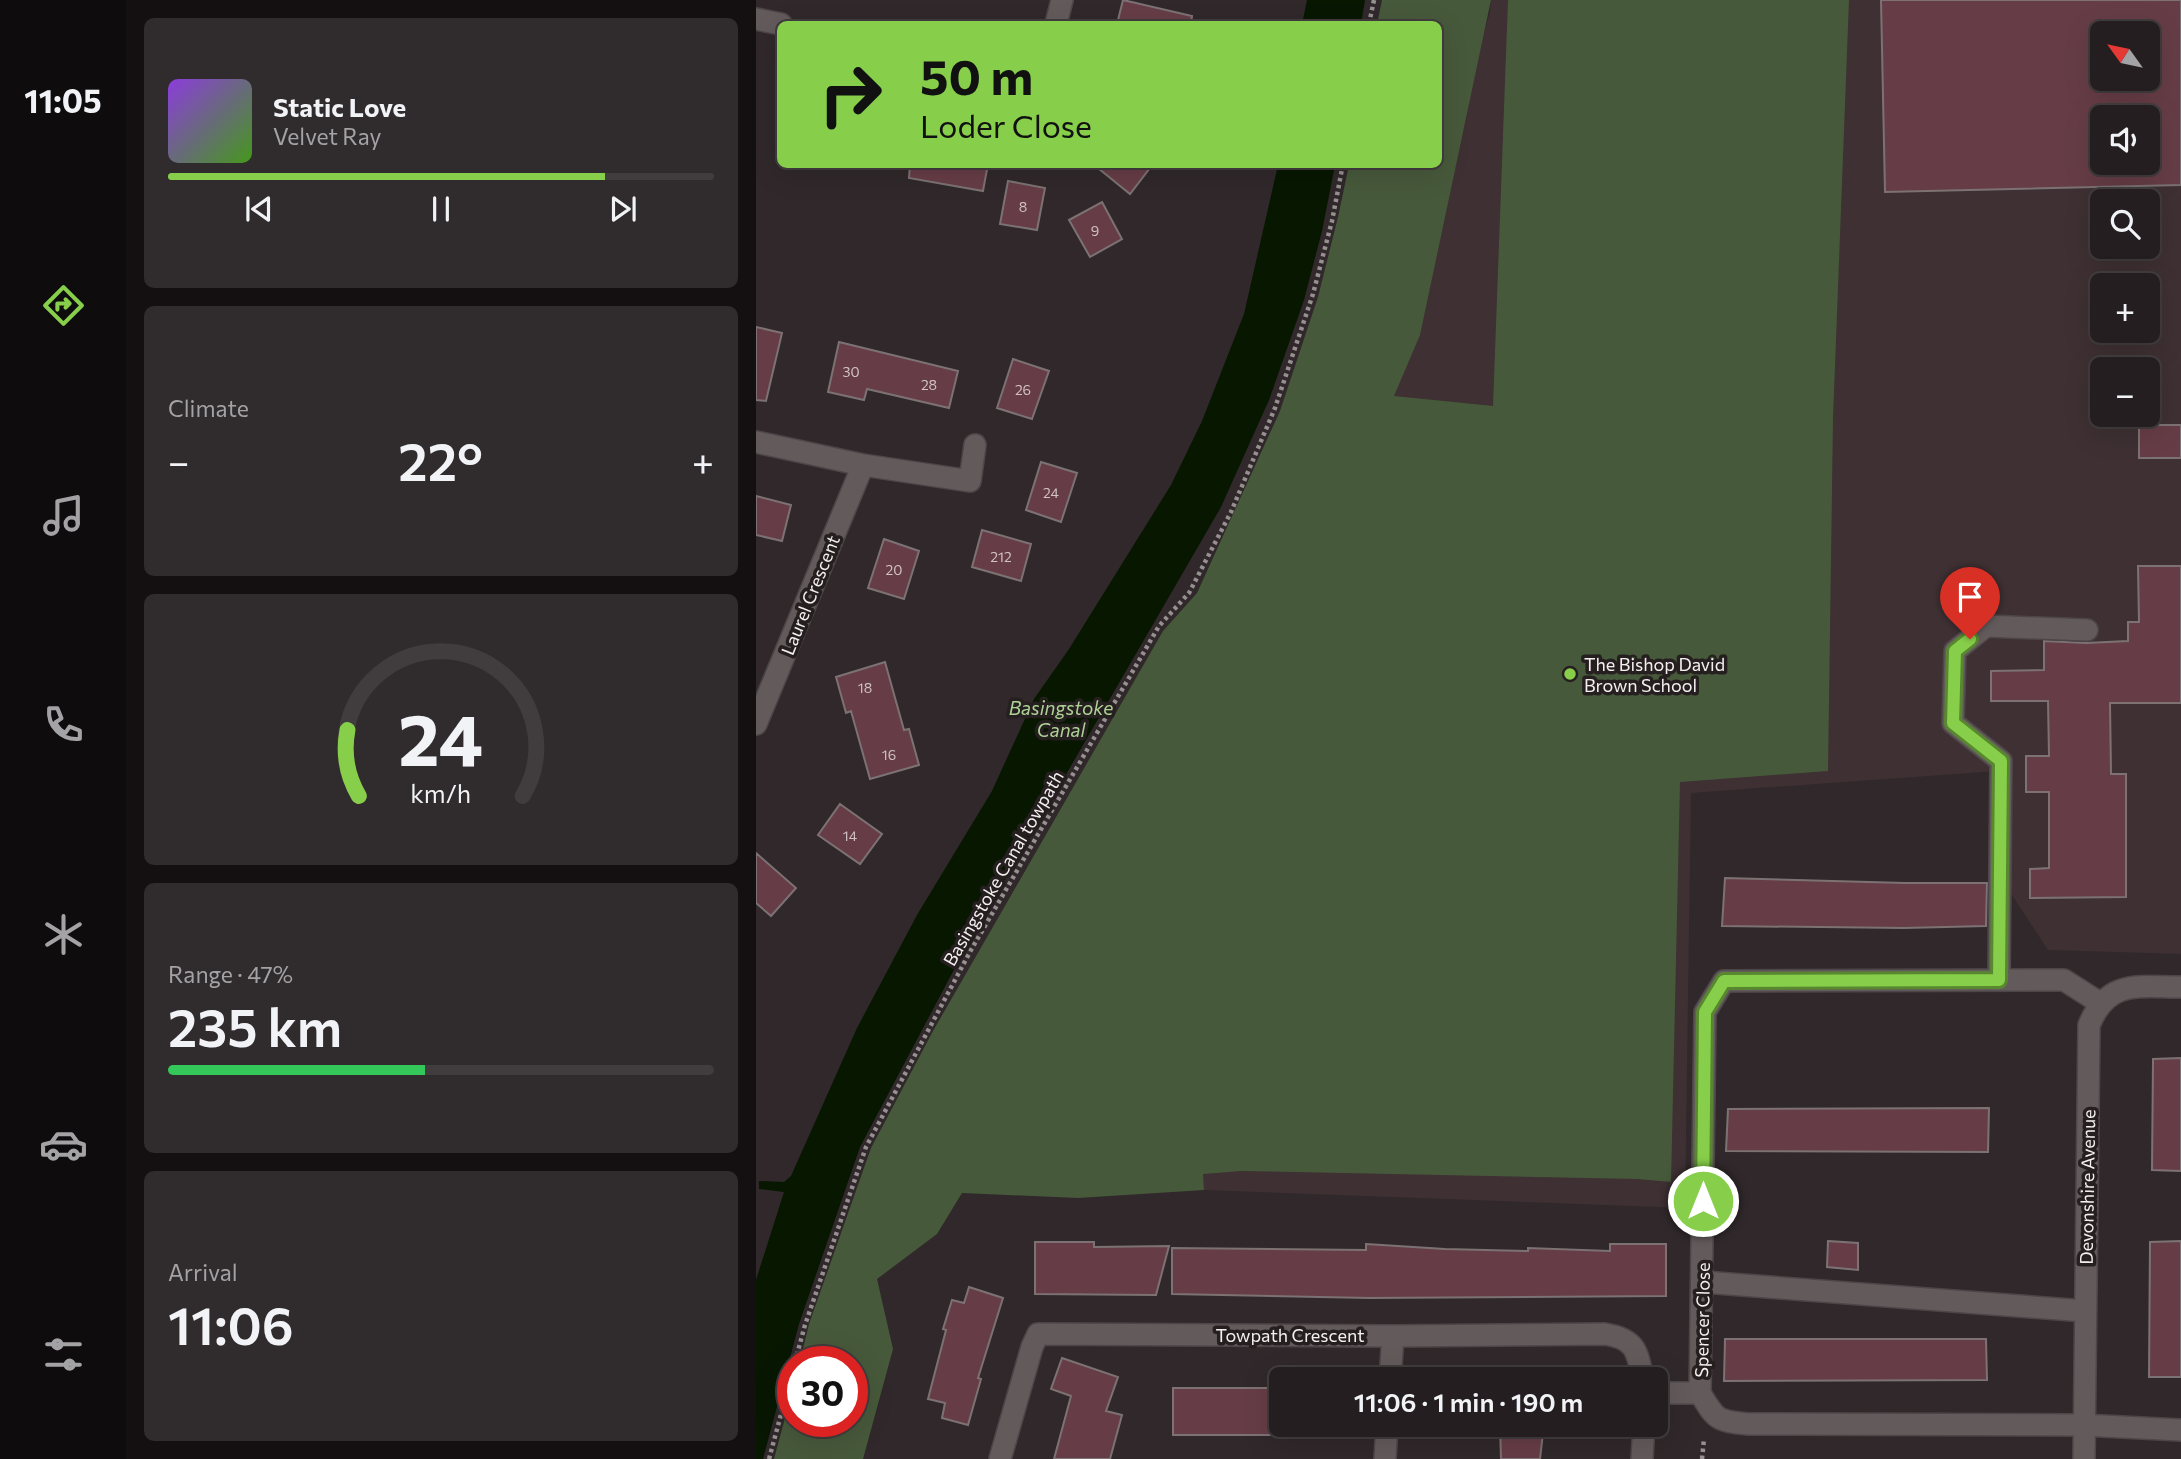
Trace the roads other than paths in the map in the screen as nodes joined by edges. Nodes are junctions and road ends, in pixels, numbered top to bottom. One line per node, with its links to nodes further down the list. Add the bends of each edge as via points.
1 (1062, 0): 3 (street)
2 (756, 19): 4 (street)
3 (1057, 21)
4 (777, 23)
5 (756, 442): 7 (street)
6 (975, 445): 7 (street, via 971,481)
7 (863, 465): 9 (street, Laurel Crescent)
8 (2087, 630): 10 (street, via 1986,626 1955,651 1953,723 2001,761)
9 (756, 724)
10 (1999, 980): 12 (street, via 2064,980); 13 (street, Spencer Close, via 1724,981 1705,1012)
11 (2181, 987): 12 (street, via 2127,986)
12 (2100, 1003): 14 (street, Devonshire Avenue, via 2089,1025)
13 (1703, 1282): 14 (street); 19 (street, Spencer Close)
14 (2085, 1311): 20 (street, Devonshire Avenue)
15 (1393, 1336): 16 (street); 17 (street, Towpath Crescent, via 1623,1336 1638,1353); 24 (street, Towpath Crescent, via 1038,1334)
16 (1391, 1367)
17 (1641, 1367)
18 (1668, 1393): 19 (street)
19 (1700, 1393): 20 (street, Spencer Close, via 1713,1415 1727,1422)
20 (2083, 1425): 21 (street, Spencer Close); 27 (street, Devonshire Avenue)
21 (2181, 1430)
22 (1386, 1437): 25 (street)
23 (1643, 1437): 26 (street)
24 (1000, 1459)
25 (1385, 1459)
26 (1642, 1459)
27 (2084, 1459)

